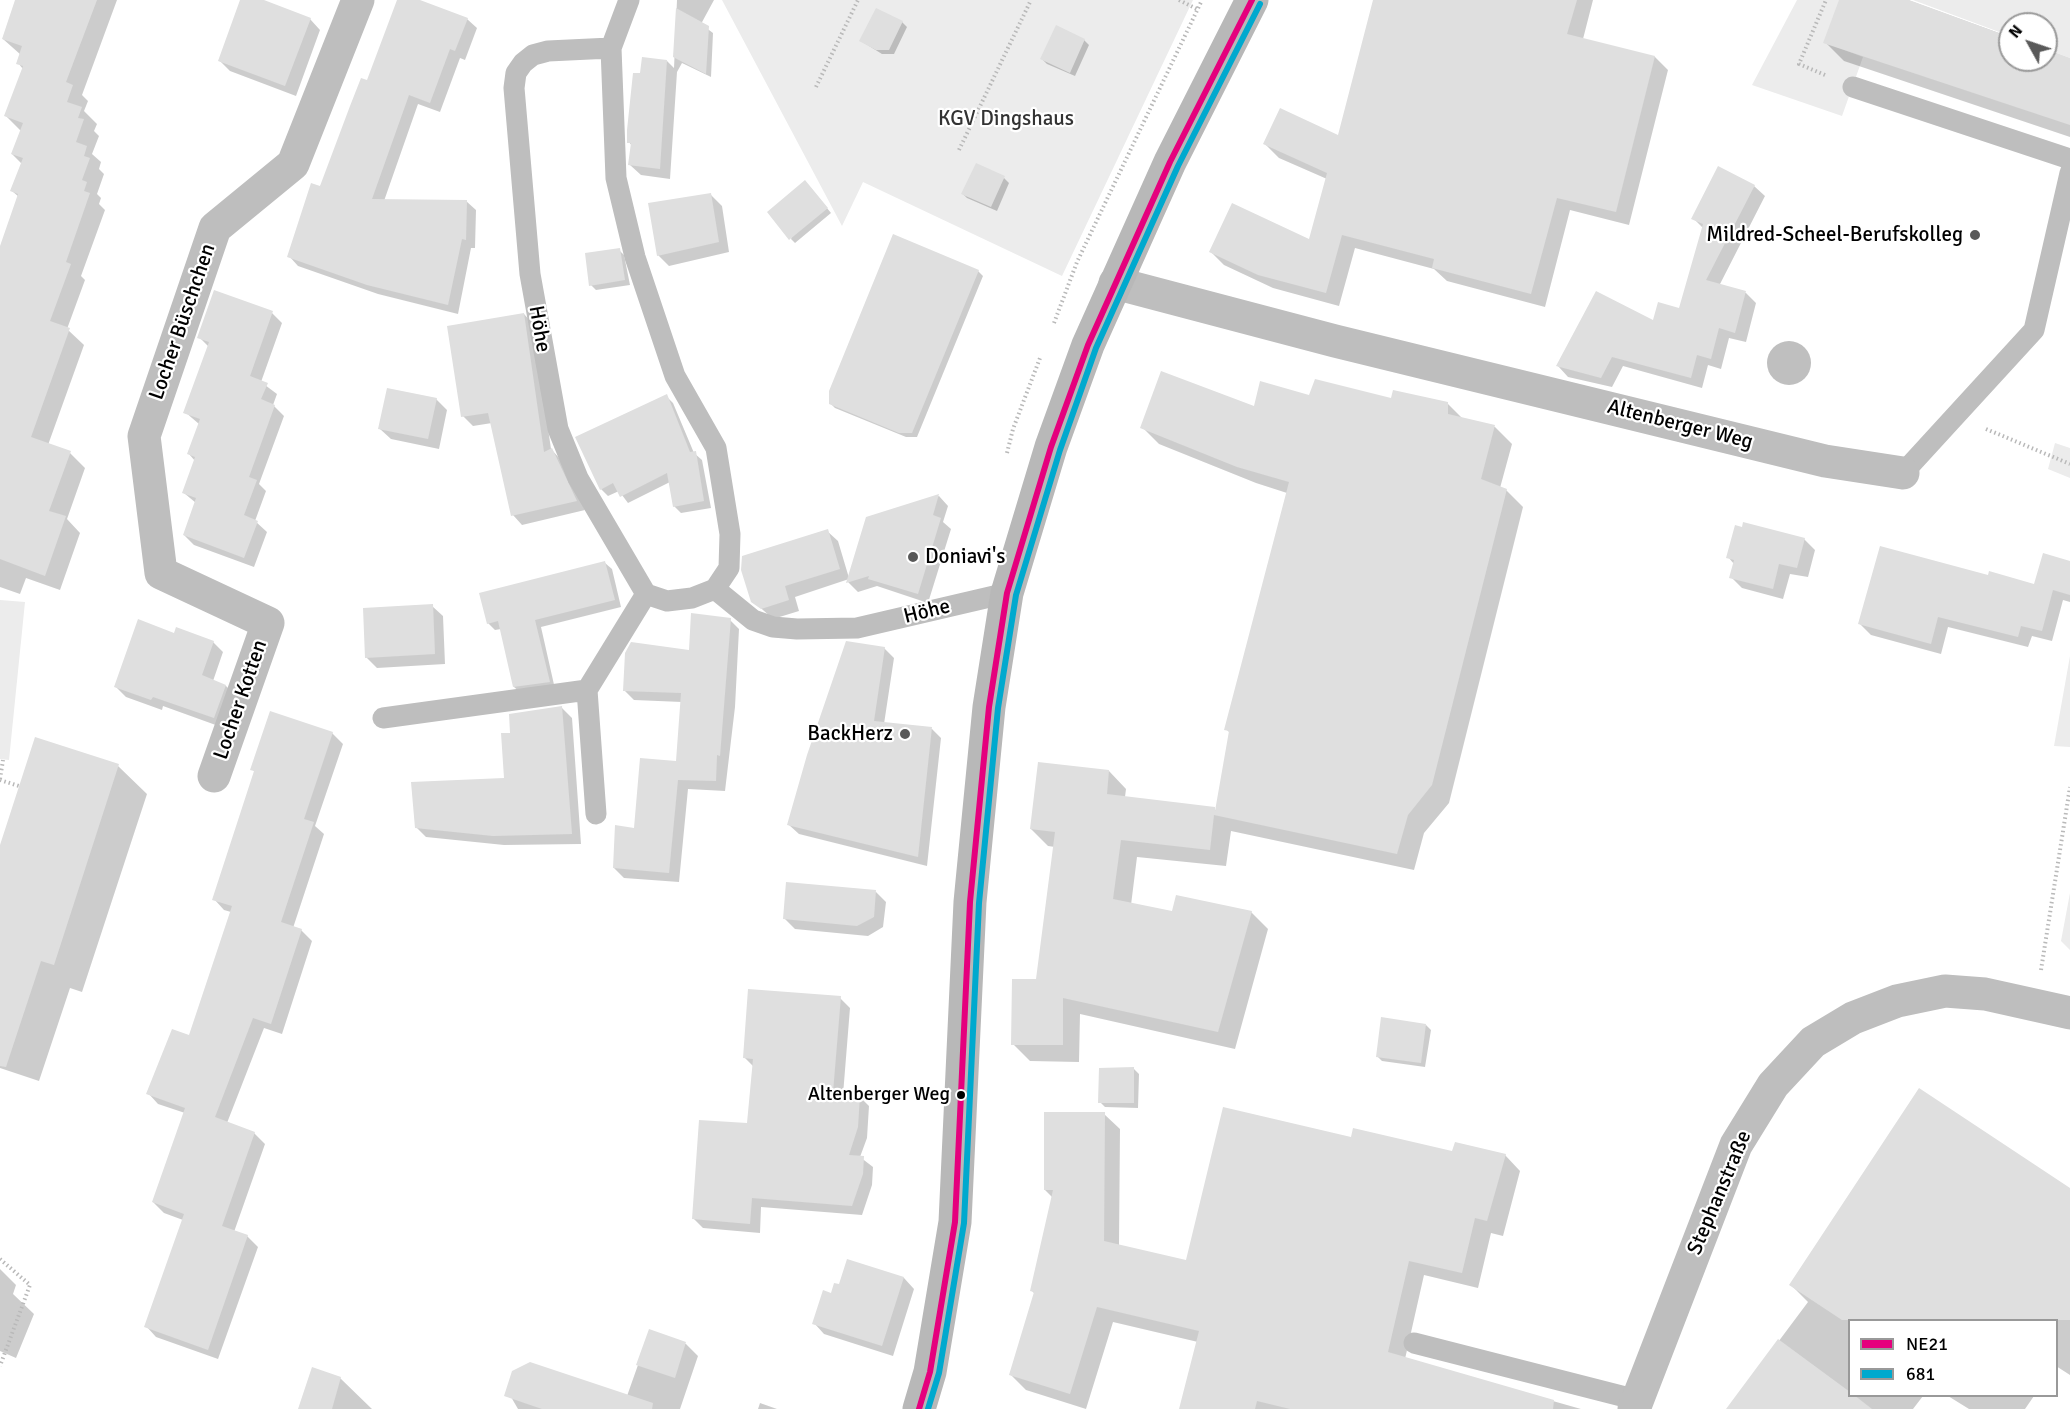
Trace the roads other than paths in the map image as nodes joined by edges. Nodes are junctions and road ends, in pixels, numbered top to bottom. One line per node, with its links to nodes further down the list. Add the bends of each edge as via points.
1 (358, 0): 13 (street, Locher Büschchen, via 293,164 215,228 144,436 161,573)
2 (629, 0): 4 (lane)
3 (1252, 0): 8 (main road, via 1170,162)
4 (610, 48): 10 (lane, via 616,178 622,210 675,376 716,448 730,534 729,568); 12 (lane, Höhe, via 533,55 516,73 514,88 530,274 558,429 578,478)
5 (1853, 87): 6 (lane)
6 (2070, 159)
7 (2070, 173): 9 (lane, Altenberger Weg, via 2034,330)
8 (1115, 283): 9 (street, Altenberger Weg, via 1825,461); 11 (main road, via 1051,447)
9 (1903, 473)
10 (715, 589): 11 (lane, Höhe, via 753,620 773,627 818,629 857,628); 12 (lane, via 692,598 667,601)
11 (1007, 593): 21 (main road, via 989,708 970,902 955,1221 930,1372)
12 (646, 594): 14 (lane)
13 (268, 623): 16 (street, Locher Kotten)
14 (587, 690): 15 (lane); 17 (lane)
15 (383, 718)
16 (214, 776)
17 (596, 814)
18 (2070, 1013): 20 (street, Stephanstraße, via 1985,994 1945,991 1897,1001 1813,1042 1773,1085 1736,1145)
19 (1414, 1343): 20 (lane)
20 (1635, 1404)
21 (919, 1409)

